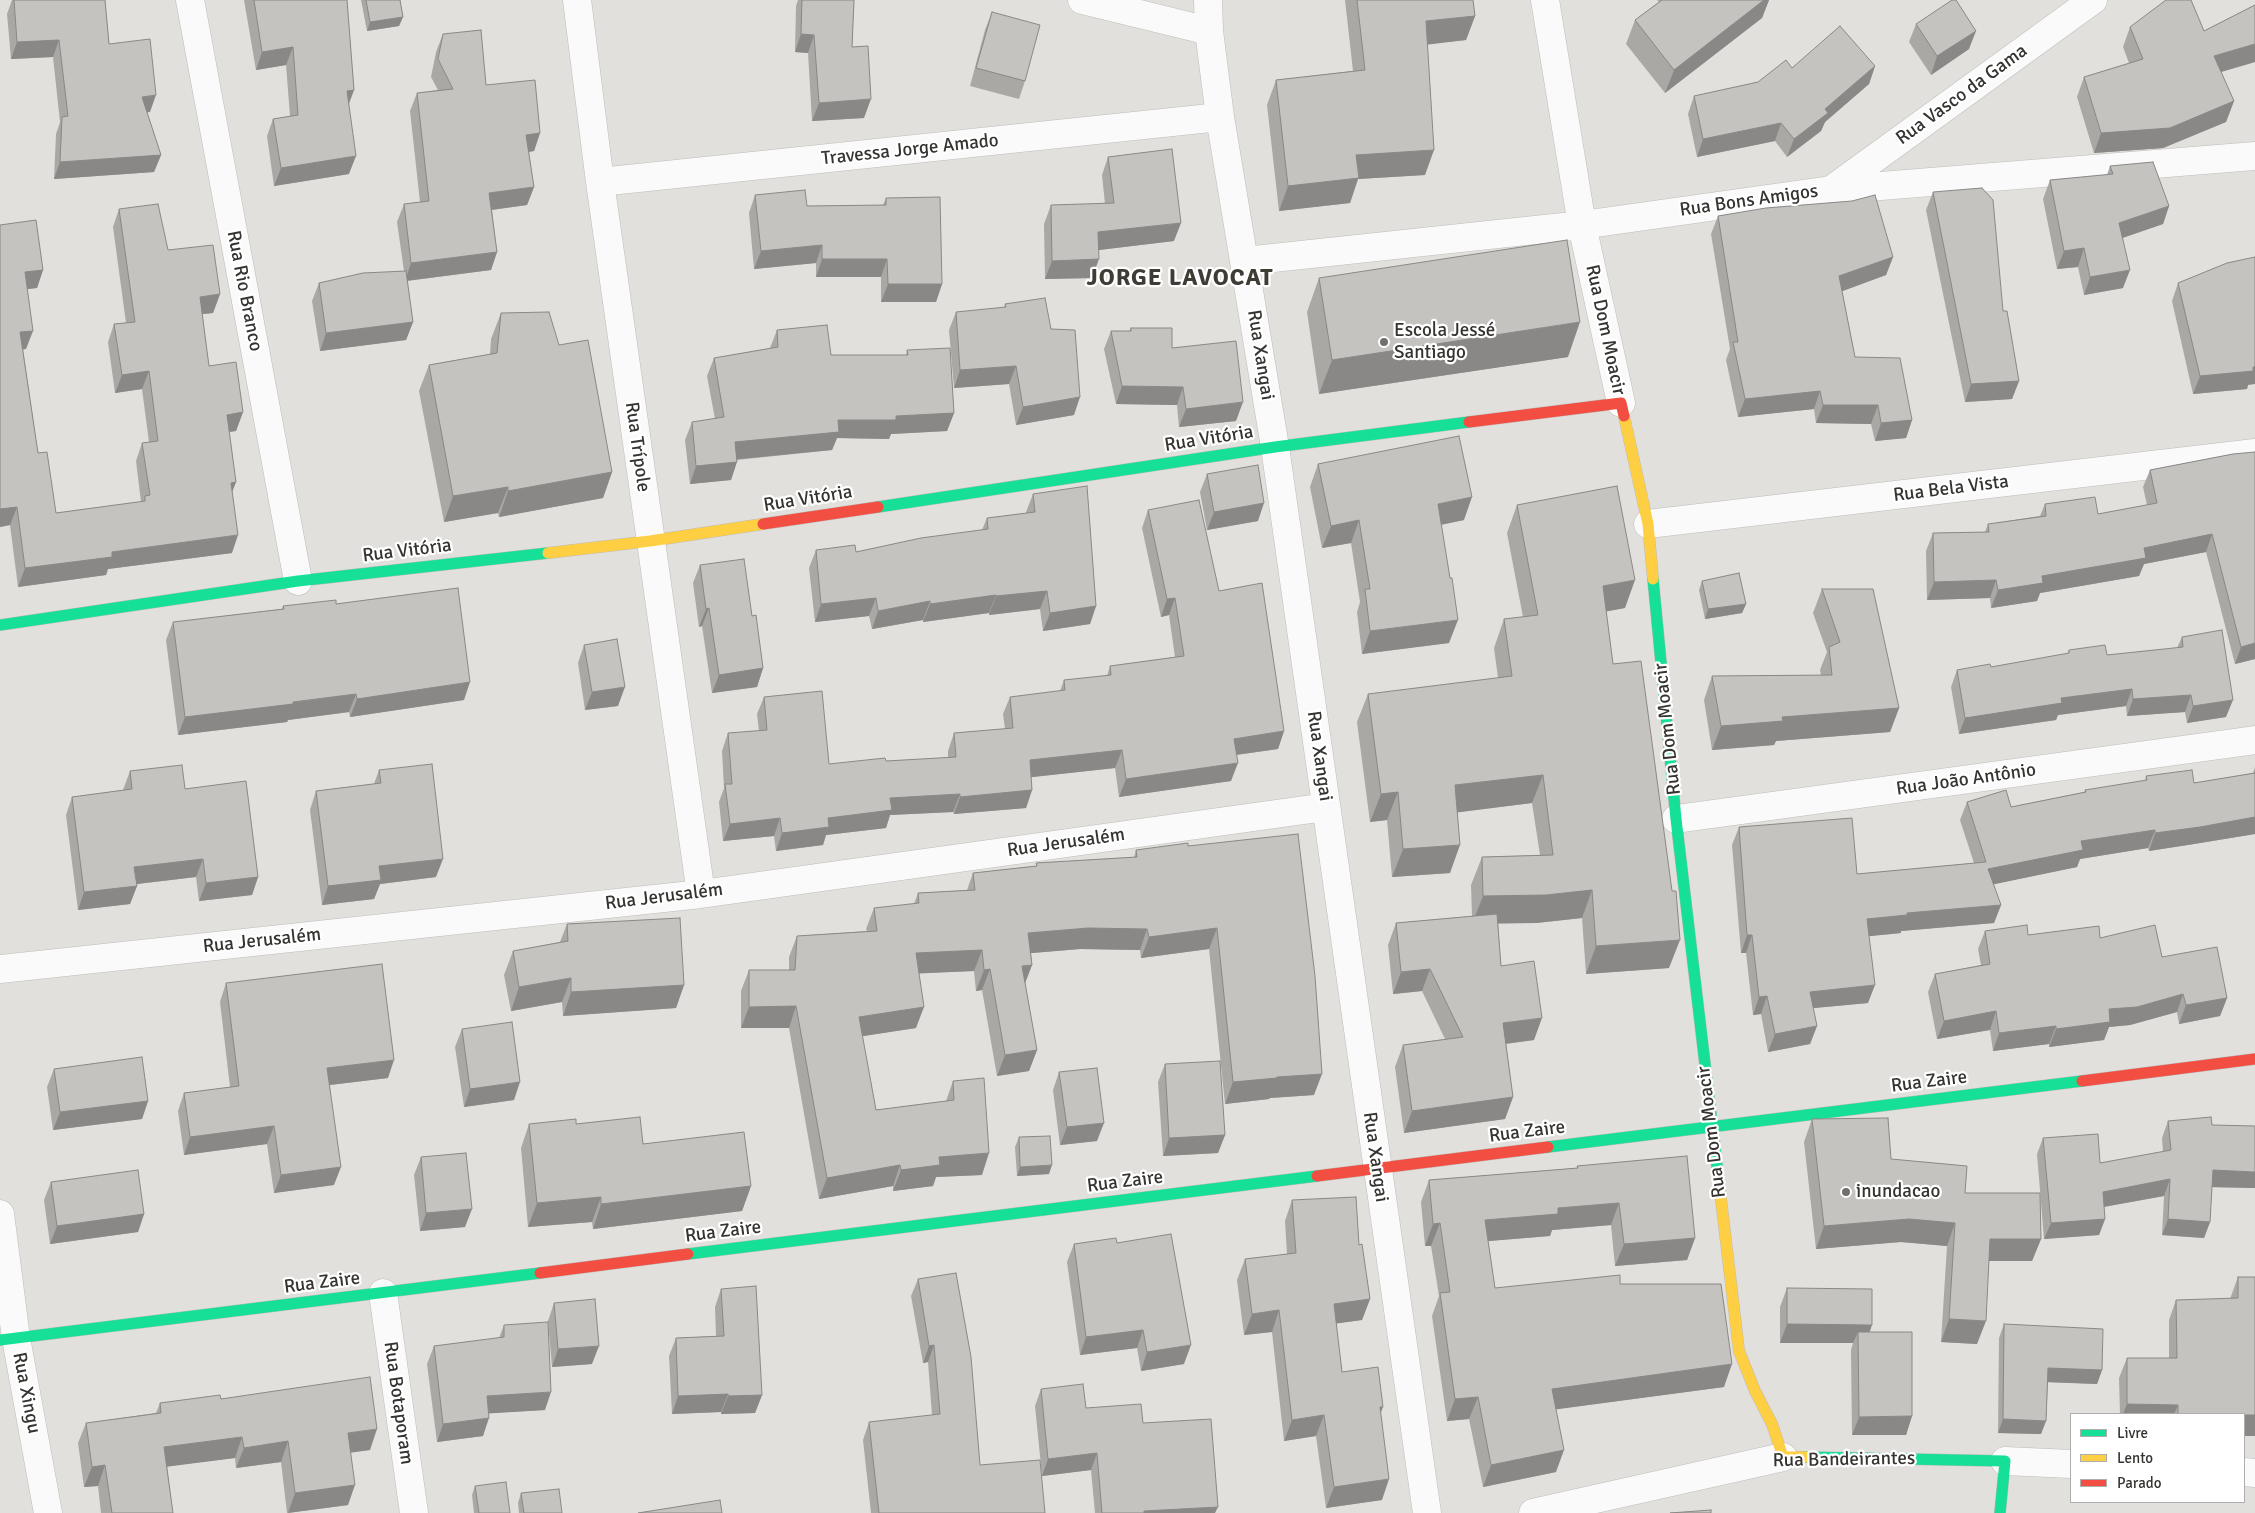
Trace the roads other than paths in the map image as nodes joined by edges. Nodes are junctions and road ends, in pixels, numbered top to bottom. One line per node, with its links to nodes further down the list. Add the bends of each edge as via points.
1 (190, 0): 19 (street, Rua Rio Branco)
2 (577, 0): 10 (street, Rua Trípole)
3 (1082, 0): 7 (street)
4 (1208, 0): 7 (street, Rua Xangai)
5 (1545, 0): 12 (street, Rua Dom Moacir)
6 (2093, 0): 11 (street, Rua Vasco da Gama)
7 (1210, 31): 8 (street, Rua Xangai)
8 (1220, 117): 10 (street, Travessa Jorge Amado); 13 (street, Rua Xangai)
9 (2255, 156): 11 (street, Rua Bons Amigos)
10 (600, 182): 18 (street, Rua Trípole)
11 (1831, 190): 12 (street, Rua Bons Amigos)
12 (1582, 225): 13 (street, Rua Bons Amigos); 14 (street, Rua Dom Moacir)
13 (1245, 261): 15 (street, Rua Xangai)
14 (1621, 403): 15 (street, Rua Vitória); 17 (street, Rua Dom Moacir)
15 (1275, 447): 18 (street, Rua Vitória); 22 (street, Rua Xangai)
16 (2255, 453): 17 (street, Rua Bela Vista)
17 (1648, 524): 23 (street, Rua Dom Moacir)
18 (650, 540): 19 (street, Rua Vitória); 24 (street, Rua Trípole)
19 (298, 581): 20 (street, Rua Vitória)
20 (0, 625)
21 (2255, 740): 23 (street, Rua João Antônio)
22 (1326, 807): 24 (street, Rua Jerusalém); 28 (street, Rua Xangai)
23 (1676, 819): 27 (street, Rua Dom Moacir)
24 (700, 894): 25 (street, Rua Jerusalém)
25 (0, 969)
26 (2255, 1059): 27 (street, Rua Zaire)
27 (1712, 1127): 28 (street, Rua Zaire); 32 (street, Rua Dom Moacir, via 1739,1351)
28 (1377, 1168): 30 (street, Rua Zaire); 37 (street, Rua Xangai)
29 (0, 1214): 31 (street, Rua Xingu)
30 (383, 1292): 31 (street, Rua Zaire); 36 (street, Rua Botaporam)
31 (8, 1339): 35 (street, Rua Xingu)
32 (1783, 1457): 33 (street, Rua Bandeirantes); 38 (street, Rua Bandeirantes)
33 (2005, 1461): 34 (street, Rua Bandeirantes); 39 (street)
34 (2070, 1464)
35 (48, 1513)
36 (414, 1513)
37 (1427, 1513)
38 (1533, 1513)
39 (2000, 1513)

